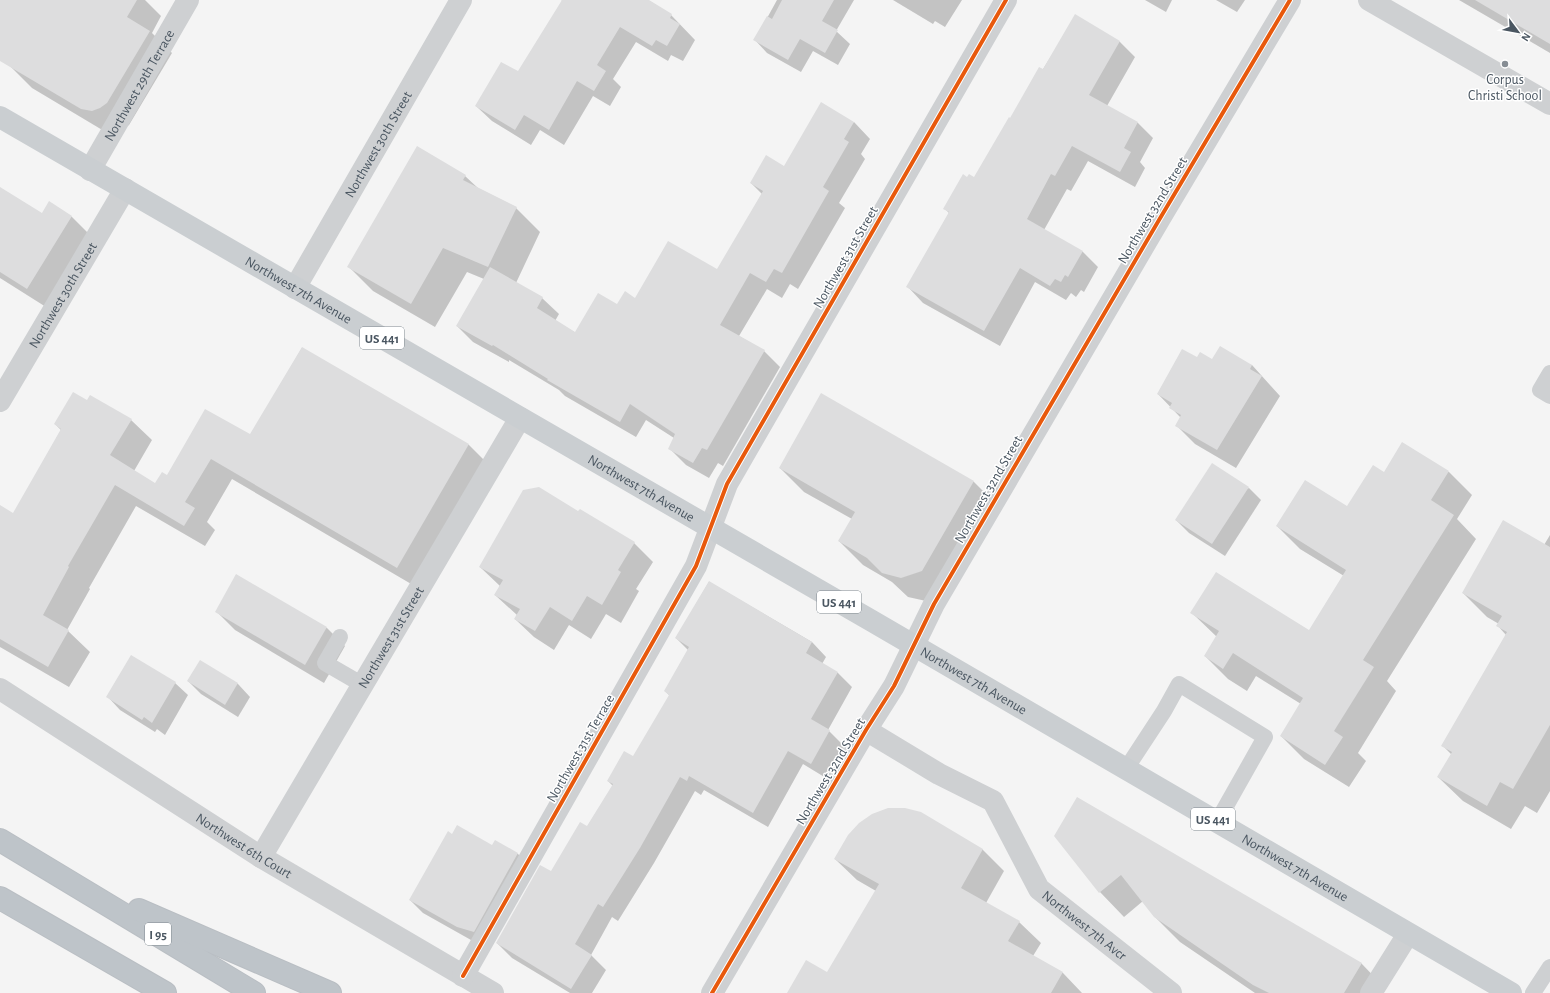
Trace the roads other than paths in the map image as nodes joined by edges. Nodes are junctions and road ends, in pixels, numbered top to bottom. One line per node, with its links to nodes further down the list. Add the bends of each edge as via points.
1 (188, 0): 8 (street, Northwest 29th Terrace)
2 (461, 0): 10 (street, Northwest 30th Street)
3 (1006, 0): 15 (street, Northwest 31st Street, via 727,484)
4 (1290, 0): 17 (street, Northwest 32nd Street, via 934,604)
5 (1369, 0): 6 (street)
6 (1550, 104)
7 (0, 117): 8 (main road, Northwest 7th Avenue / US 441)
8 (90, 170): 9 (main road, Northwest 7th Avenue / US 441)
9 (125, 189): 10 (main road, Northwest 7th Avenue / US 441); 13 (street, Northwest 30th Street)
10 (295, 288): 14 (main road, Northwest 7th Avenue / US 441)
11 (1550, 373): 12 (lane, via 1540,390)
12 (1550, 396)
13 (0, 402)
14 (520, 418): 15 (main road, Northwest 7th Avenue / US 441); 18 (street, Northwest 31st Street)
15 (711, 528): 17 (main road, Northwest 7th Avenue / US 441); 29 (street, Northwest 31st Terrace, via 696,566)
16 (340, 637): 18 (lane, via 325,663)
17 (914, 647): 20 (street, Northwest 32nd Street, via 894,686); 21 (main road, Northwest 7th Avenue / US 441)
18 (363, 685): 24 (street, Northwest 31st Street)
19 (0, 689): 24 (street, Northwest 6th Court)
20 (866, 730): 34 (street, Northwest 32nd Street); 35 (street, Northwest 7th Avcr, via 939,774 993,801 1039,889)
21 (1126, 769): 22 (main road, Northwest 7th Avenue / US 441); 22 (lane, via 1179,684 1265,737)
22 (1217, 822): 27 (main road, Northwest 7th Avenue / US 441)
23 (0, 840): 25 (highway, I 95)
24 (260, 857): 29 (street, Northwest 6th Court)
25 (61, 876): 31 (highway, I 95); 32 (highway)
26 (0, 898): 30 (highway)
27 (1408, 934): 36 (street); 37 (main road, Northwest 7th Avenue / US 441)
28 (1550, 967): 38 (lane)
29 (463, 976): 33 (street, Northwest 6th Court)
30 (165, 993)
31 (254, 993)
32 (330, 993)
33 (493, 993)
34 (712, 993)
35 (1171, 993)
36 (1371, 993)
37 (1511, 993)
38 (1533, 993)

